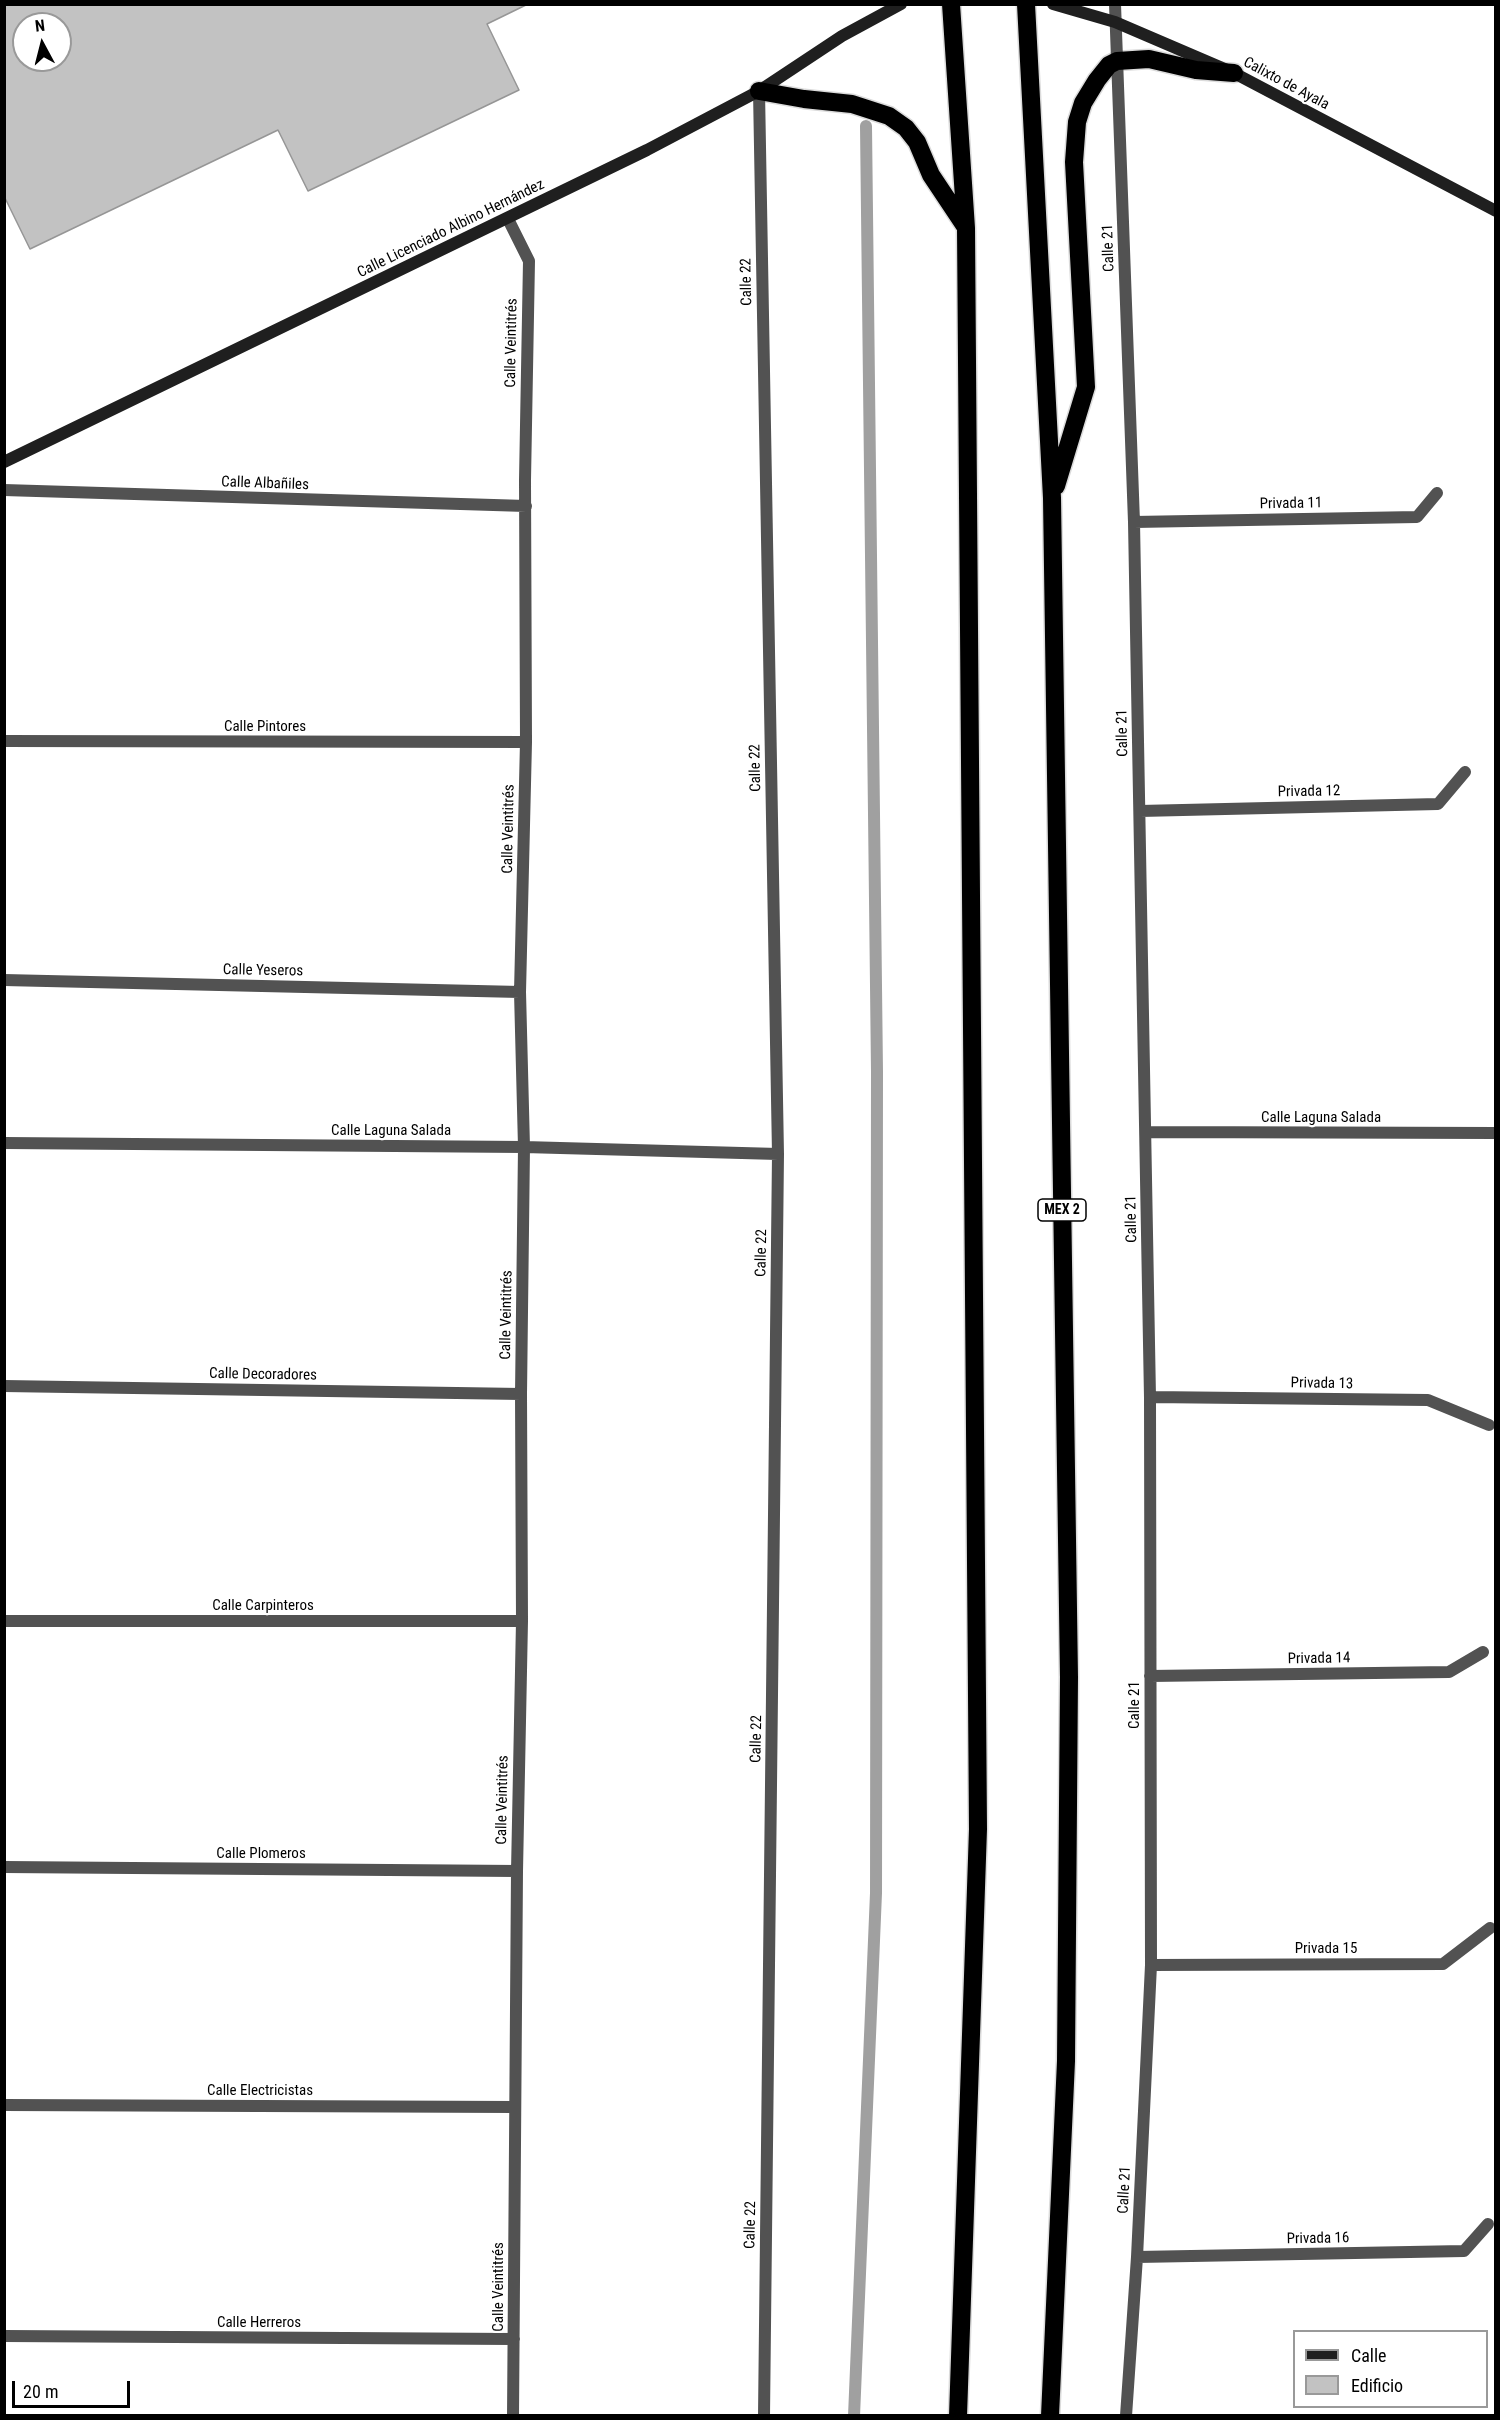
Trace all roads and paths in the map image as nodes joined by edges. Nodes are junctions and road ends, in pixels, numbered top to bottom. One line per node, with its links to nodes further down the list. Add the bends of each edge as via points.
1 (901, 4): 9 (street, Calle Licenciado Albino Hernández, via 842,36)
2 (951, 4): 12 (highway)
3 (1026, 4): 16 (highway, MEX 2)
4 (1053, 4): 6 (street, Calixto de Ayala)
5 (1115, 4): 6 (street, Calle 21)
6 (1115, 22): 7 (street, Calle 21); 8 (street, Calixto de Ayala)
7 (1117, 61): 8 (highway, via 1149,59 1196,70); 16 (highway, via 1097,80 1077,122 1074,162 1086,387); 18 (street, Calle 21)
8 (1234, 73): 10 (street, Calixto de Ayala)
9 (759, 91): 11 (street, Calle Licenciado Albino Hernández); 12 (highway, via 852,104 889,116 917,142 931,175); 29 (street, Calle 22)
10 (1496, 211)
11 (508, 219): 13 (street, Calle Licenciado Albino Hernández); 17 (street, Calle Veintitrés, via 529,261)
12 (966, 228): 50 (highway, via 978,1830)
13 (4, 462)
14 (4, 490): 17 (street, Calle Albañiles)
15 (1437, 492): 18 (street, Privada 11, via 1417,517)
16 (1052, 498): 51 (highway, MEX 2, via 1069,1677 1066,2061)
17 (526, 506): 20 (street, Calle Veintitrés)
18 (1134, 522): 22 (street, Calle 21)
19 (4, 741): 20 (street, Calle Pintores)
20 (526, 742): 24 (street, Calle Veintitrés)
21 (1465, 772): 22 (street, Privada 12, via 1438,804)
22 (1140, 811): 25 (street, Calle 21)
23 (4, 980): 24 (street, Calle Yeseros)
24 (520, 992): 28 (street, Calle Veintitrés)
25 (1146, 1132): 26 (street, Calle Laguna Salada); 32 (street, Calle 21)
26 (1496, 1133)
27 (4, 1143): 28 (street, Calle Laguna Salada)
28 (524, 1148): 29 (street, Calle Laguna Salada); 31 (street, Calle Veintitrés)
29 (778, 1154): 49 (street, Calle 22)
30 (4, 1386): 31 (street, Calle Decoradores)
31 (521, 1394): 35 (street, Calle Veintitrés)
32 (1150, 1397): 33 (street, Privada 13, via 1428,1400); 37 (street, Calle 21)
33 (1489, 1425)
34 (4, 1621): 35 (street, Calle Carpinteros)
35 (522, 1621): 39 (street, Calle Veintitrés)
36 (1483, 1652): 37 (street, Privada 14, via 1449,1672)
37 (1150, 1676): 41 (street, Calle 21)
38 (4, 1867): 39 (street, Calle Plomeros)
39 (517, 1871): 43 (street, Calle Veintitrés)
40 (1490, 1928): 41 (street, Privada 15, via 1443,1964)
41 (1151, 1965): 45 (street, Calle 21)
42 (4, 2105): 43 (street, Calle Electricistas)
43 (515, 2107): 47 (street, Calle Veintitrés)
44 (1488, 2224): 45 (street, Privada 16, via 1464,2251)
45 (1137, 2257): 52 (street, Calle 21)
46 (4, 2336): 47 (street, Calle Herreros)
47 (514, 2339): 48 (street, Calle Veintitrés)
48 (513, 2415)
49 (764, 2415)
50 (958, 2415)
51 (1050, 2415)
52 (1126, 2415)

